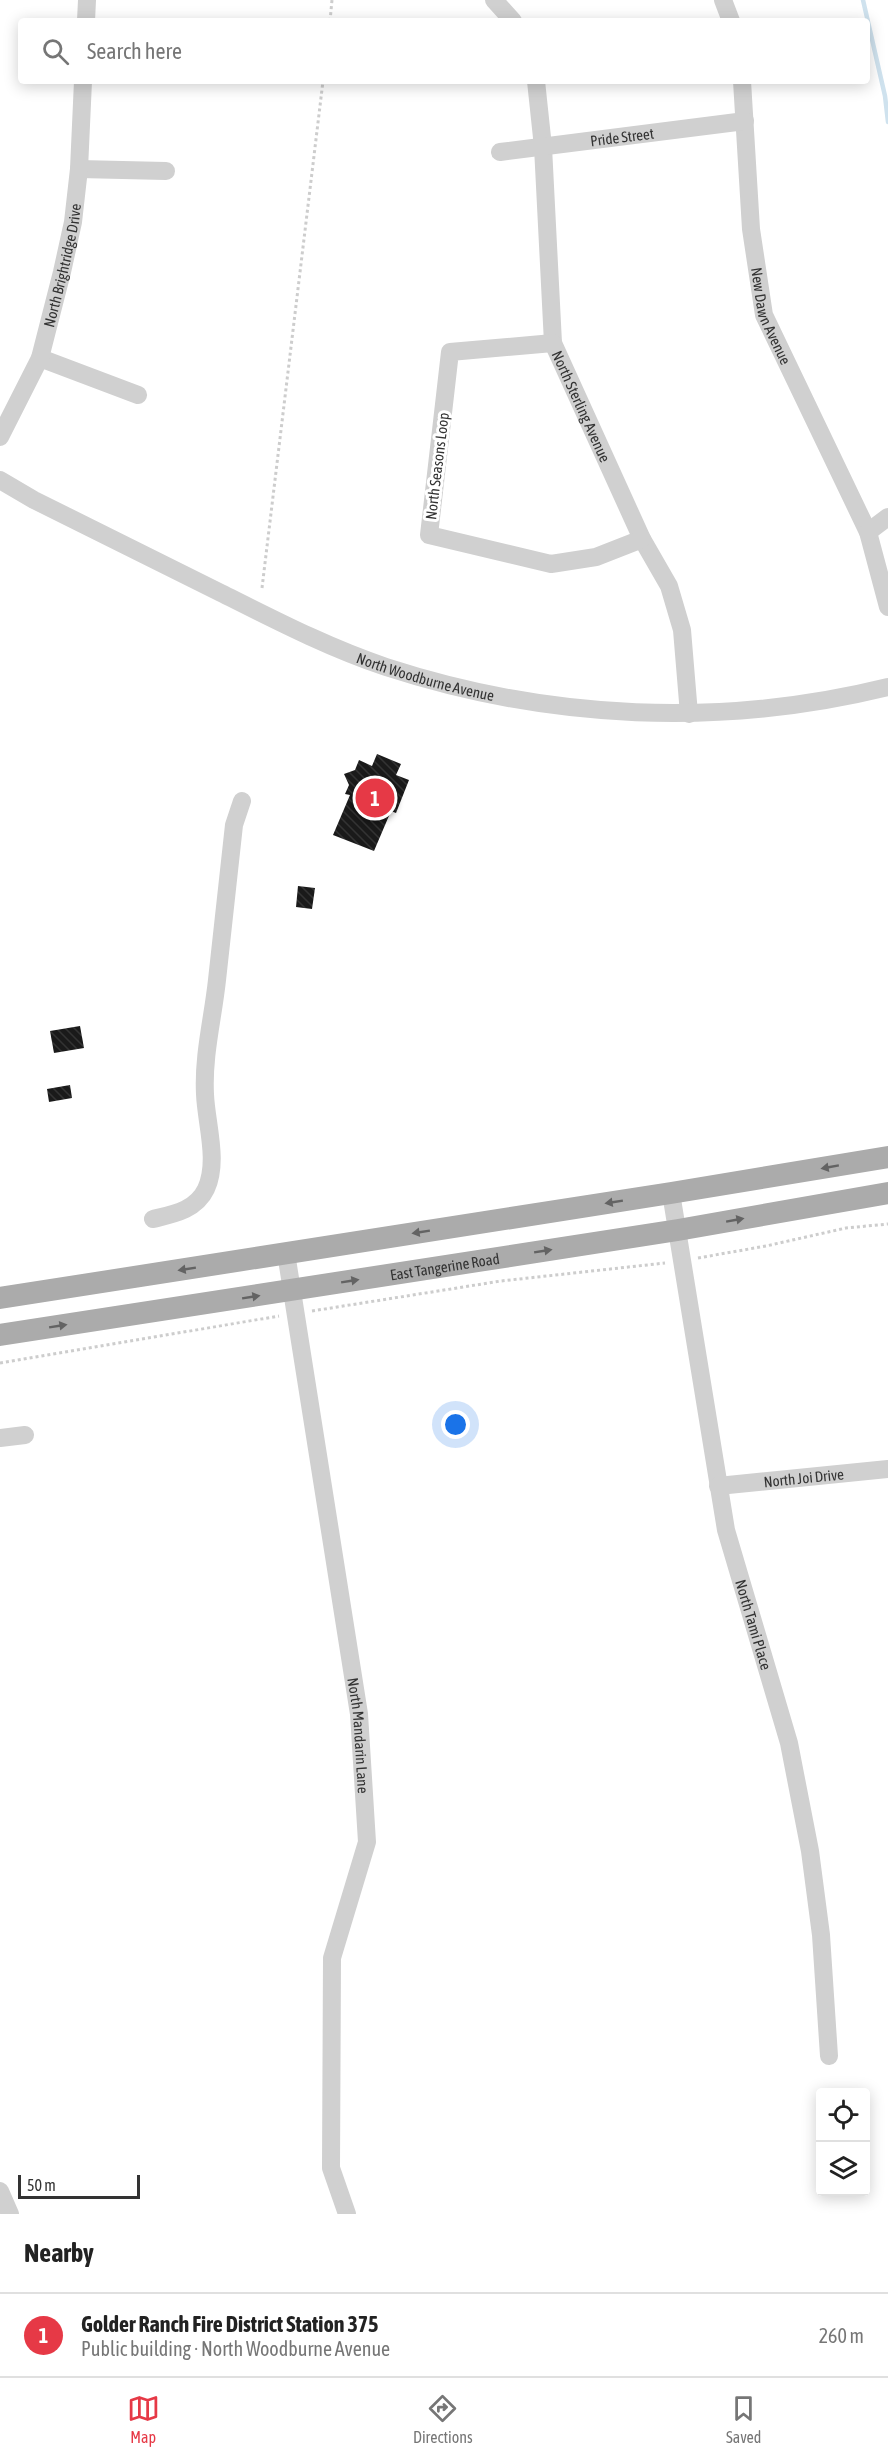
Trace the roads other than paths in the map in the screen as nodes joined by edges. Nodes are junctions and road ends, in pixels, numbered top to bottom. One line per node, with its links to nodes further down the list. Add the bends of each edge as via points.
1 (87, 0): 4 (street)
2 (494, 0): 5 (street)
3 (723, 0): 6 (street)
4 (86, 18)
5 (510, 18)
6 (730, 18)
7 (83, 84): 13 (street, North Brightridge Drive)
8 (536, 84): 11 (street, North Sterling Avenue)
9 (742, 84): 10 (street, New Dawn Avenue)
10 (745, 121): 11 (street, Pride Street); 21 (street, New Dawn Avenue, via 751,229 764,315)
11 (543, 147): 12 (street, Pride Street); 15 (street, North Sterling Avenue)
12 (500, 152)
13 (79, 169): 14 (street); 16 (street, North Brightridge Drive, via 74,222)
14 (166, 171)
15 (553, 343): 22 (street, North Sterling Avenue); 22 (street, North Seasons Loop, via 450,352 429,535 551,564 596,557)
16 (40, 358): 17 (street); 18 (street, North Brightridge Drive)
17 (138, 395)
18 (0, 437)
19 (0, 480): 25 (street, North Woodburne Avenue, via 269,617 386,667 532,702)
20 (888, 517): 21 (street)
21 (868, 532): 23 (street, New Dawn Avenue)
22 (642, 539): 25 (street, North Sterling Avenue, via 669,586 682,630)
23 (888, 607)
24 (888, 687): 25 (street, North Woodburne Avenue, via 798,704)
25 (689, 714)
26 (242, 801): 30 (street, via 234,825 206,1057 209,1180 200,1199 188,1209)
27 (888, 1157): 28 (main road, one-way to 28)
28 (671, 1193): 31 (street, North Tami Place); 32 (main road, one-way to 32)
29 (888, 1193): 31 (main road, East Tangerine Road, one-way to 29)
30 (153, 1219)
31 (678, 1230): 33 (main road, East Tangerine Road, one-way to 31); 39 (street, North Tami Place)
32 (286, 1253): 33 (street, North Mandarin Lane); 34 (main road, one-way to 34)
33 (292, 1290): 35 (main road, East Tangerine Road, one-way to 33); 43 (street, North Mandarin Lane, via 359,1714 364,1768 367,1842 332,1958 331,2168)
34 (0, 1298)
35 (0, 1335)
36 (25, 1435): 37 (street)
37 (0, 1438)
38 (888, 1469): 39 (street, North Joi Drive)
39 (718, 1486): 40 (street, North Tami Place, via 735,1561 795,1772 820,1925)
40 (829, 2056)
41 (0, 2191): 42 (street)
42 (10, 2214)
43 (347, 2214)

